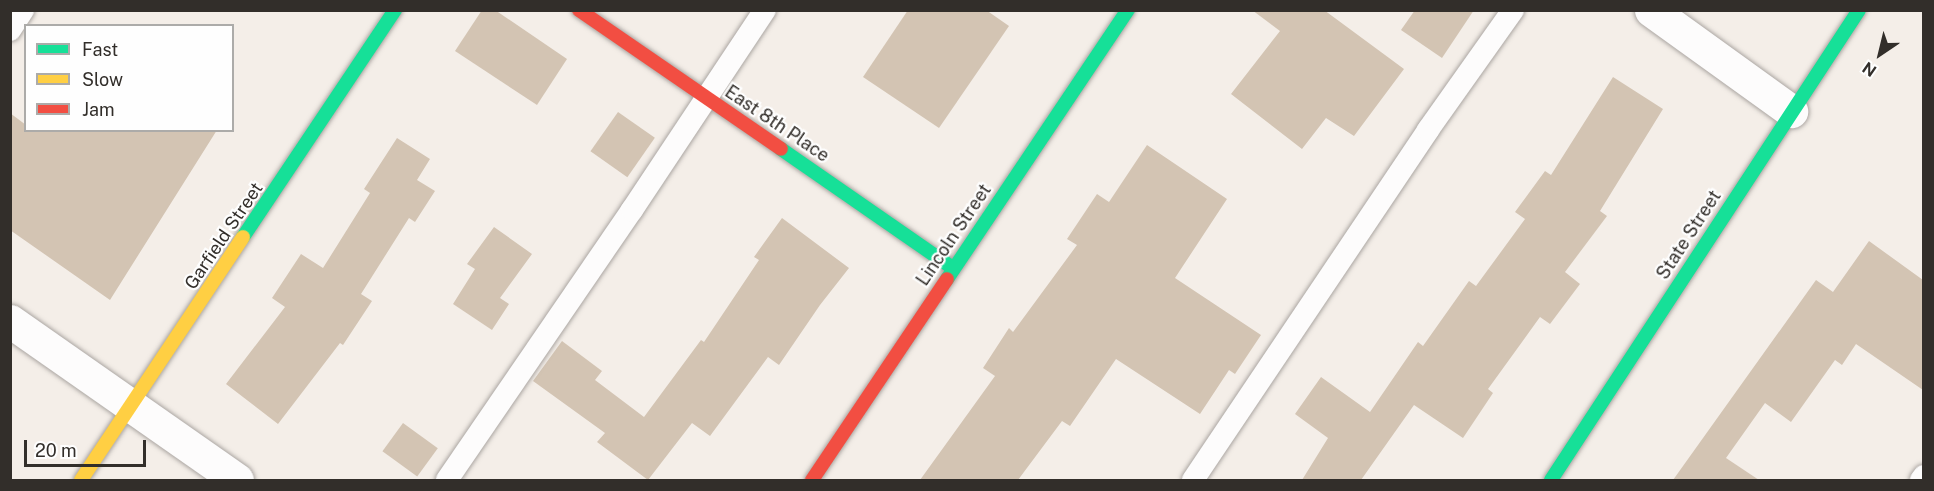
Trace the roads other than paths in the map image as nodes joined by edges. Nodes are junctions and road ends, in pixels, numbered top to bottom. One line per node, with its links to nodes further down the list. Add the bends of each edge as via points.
1 (23, 10): 9 (lane)
2 (395, 10): 14 (street, Garfield Street)
3 (579, 10): 10 (street, East 8th Place)
4 (765, 10): 10 (lane)
5 (1128, 10): 12 (street, Lincoln Street)
6 (1514, 10): 20 (lane, via 1415,149)
7 (1651, 10): 11 (street)
8 (1859, 10): 11 (street, State Street)
9 (10, 30)
10 (706, 98): 12 (street, East 8th Place); 18 (lane)
11 (1791, 111): 21 (street, State Street)
12 (953, 268): 19 (street, Lincoln Street)
13 (10, 321): 14 (street)
14 (132, 406): 16 (street, Garfield Street); 17 (street)
15 (1923, 477): 22 (lane)
16 (81, 480)
17 (237, 480)
18 (447, 480)
19 (812, 480)
20 (1193, 480)
21 (1551, 480)
22 (1921, 480)

